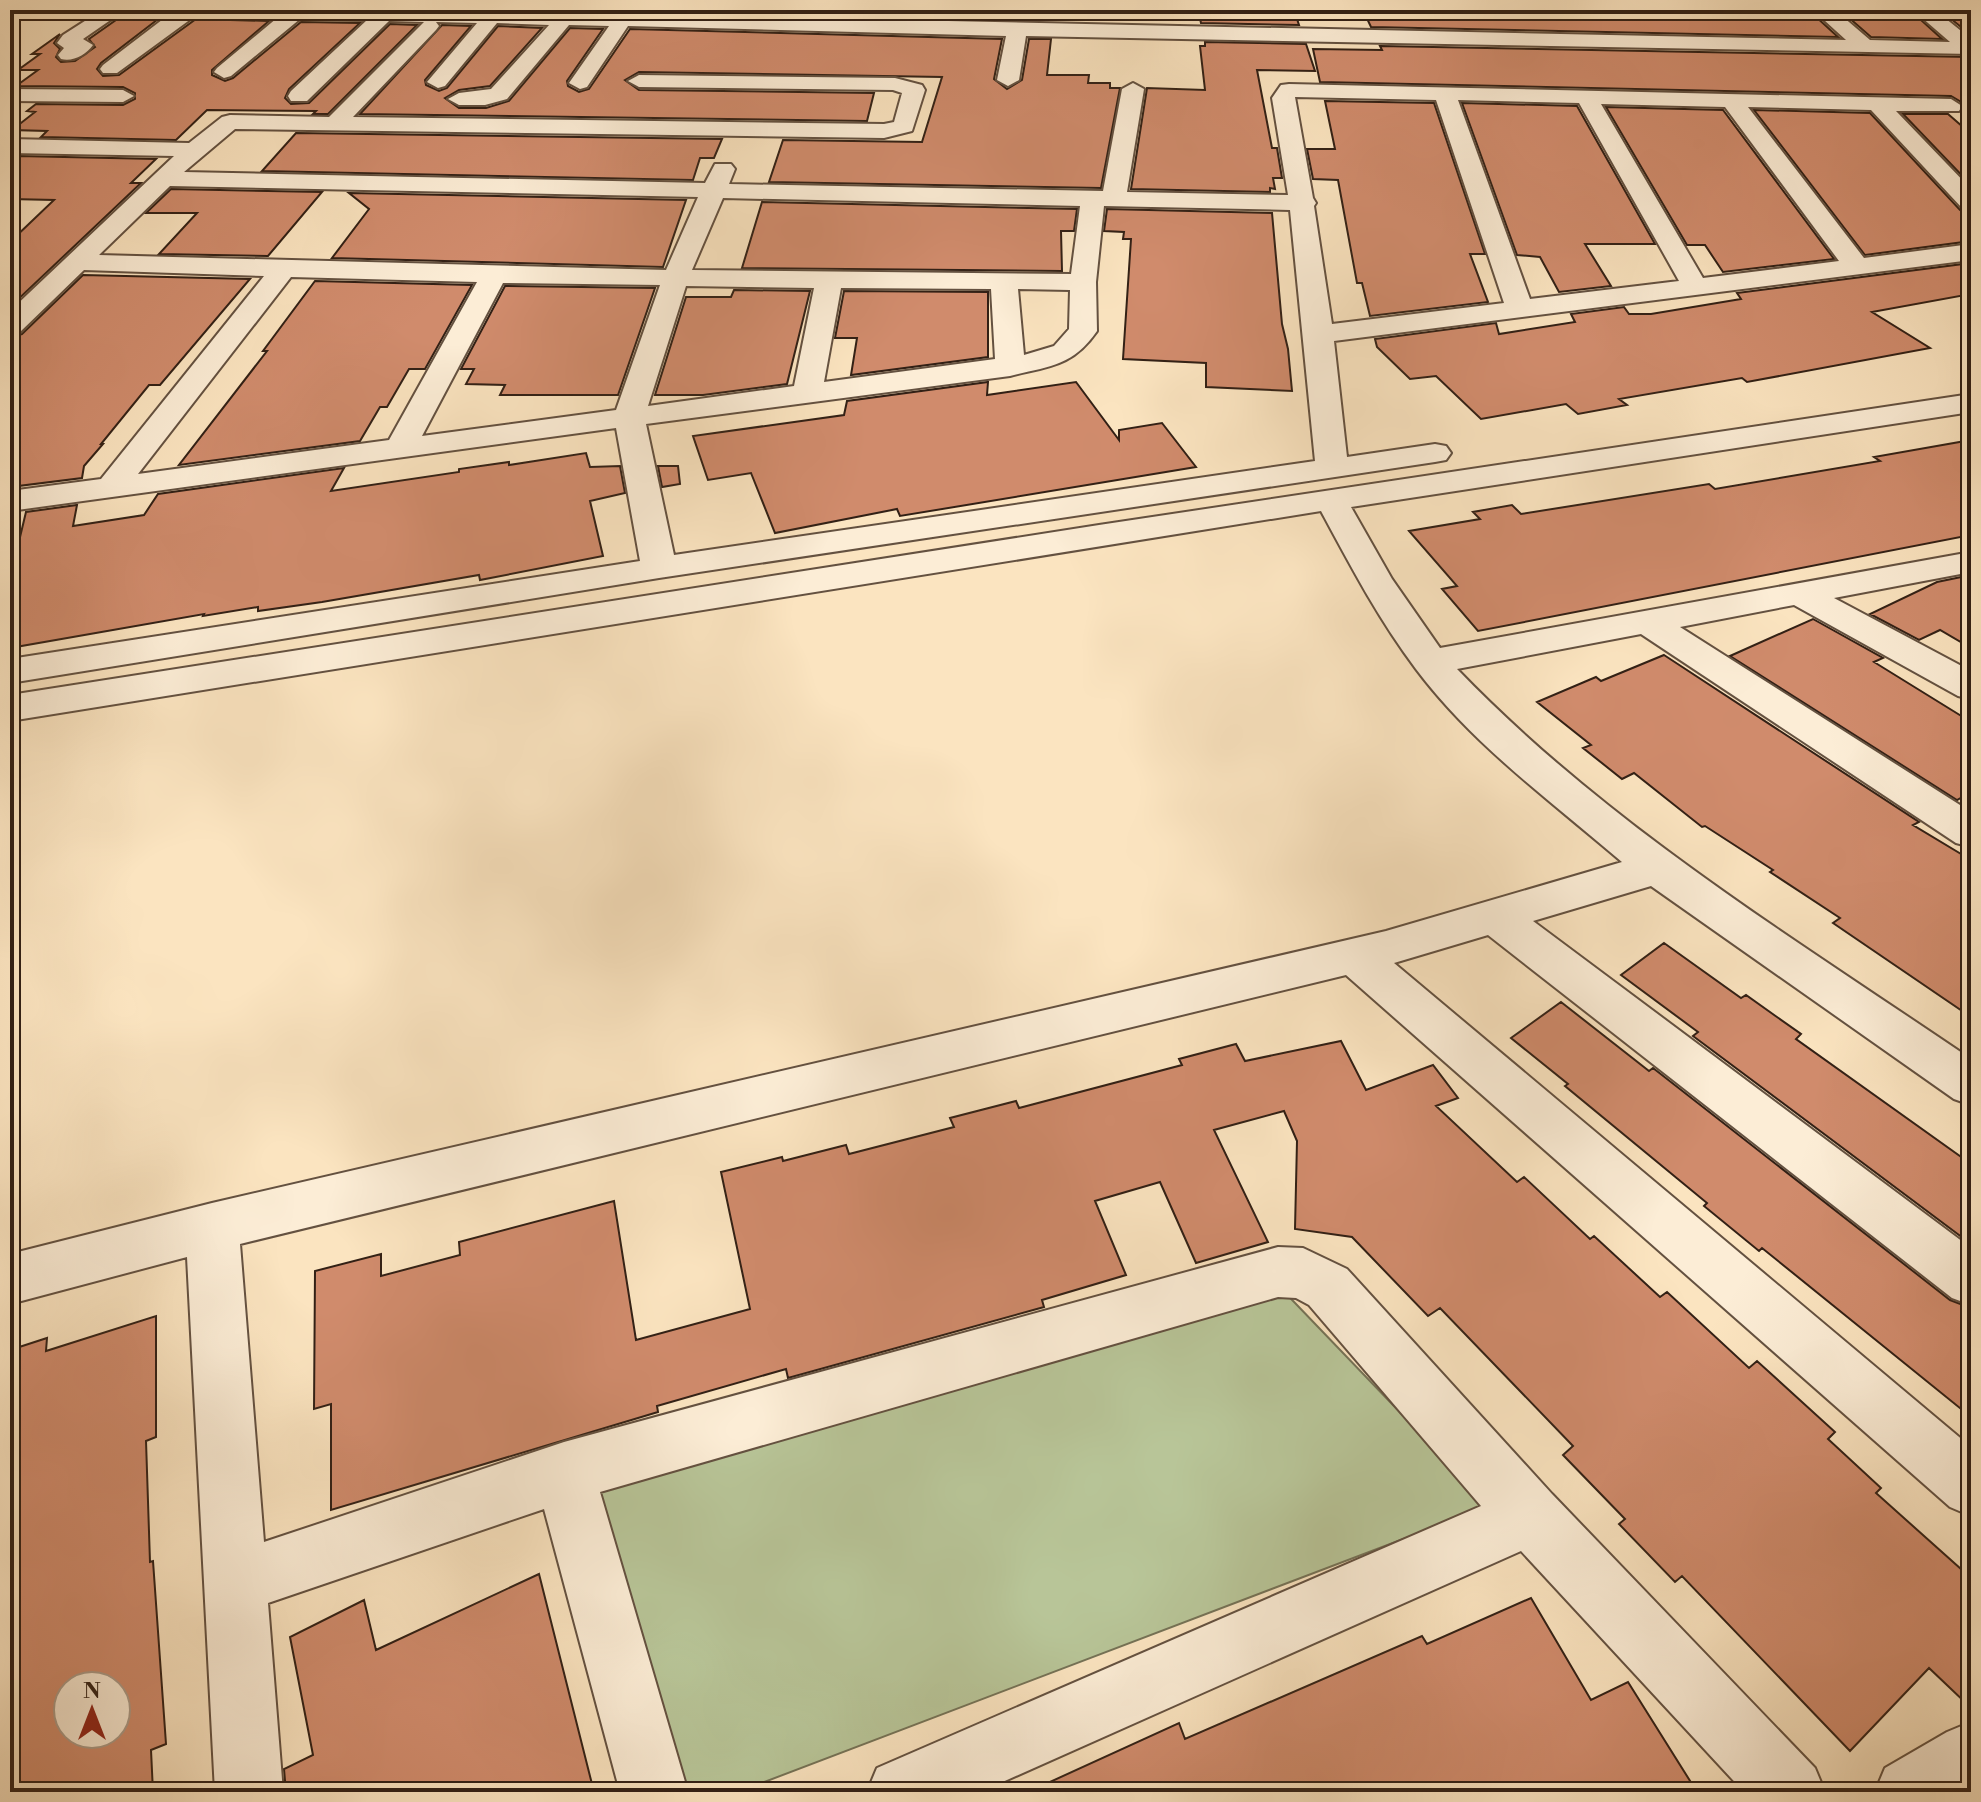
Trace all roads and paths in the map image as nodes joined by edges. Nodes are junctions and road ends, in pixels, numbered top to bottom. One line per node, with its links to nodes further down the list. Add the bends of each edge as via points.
1 (115, 10): 29 (street, via 72,38 67,43 83,45)
2 (188, 10): 6 (street); 33 (street)
3 (1251, 10): 22 (street)
4 (1823, 10): 26 (street)
5 (1923, 10): 27 (street)
6 (269, 11): 7 (street)
7 (295, 13): 9 (street); 34 (street)
8 (452, 13): 9 (street); 10 (street)
9 (384, 15): 43 (street)
10 (503, 15): 11 (street); 37 (street)
11 (574, 16): 14 (street); 45 (street, via 499,94)
12 (683, 16): 14 (street); 16 (street)
13 (1488, 20): 23 (street)
14 (622, 21): 38 (street)
15 (1615, 21): 24 (street)
16 (710, 23): 18 (street); 30 (street)
17 (1008, 23): 21 (street); 22 (street); 35 (street)
18 (798, 25): 20 (street); 32 (street)
19 (429, 26): 49 (street)
20 (858, 26): 21 (street)
21 (934, 28): 28 (street)
22 (1257, 33): 23 (street, via 1413,29)
23 (1501, 39): 24 (street)
24 (1631, 42): 25 (street)
25 (1810, 44): 26 (street); 31 (street, via 1847,56)
26 (1864, 45): 27 (street)
27 (1970, 48)
28 (937, 49)
29 (68, 55)
30 (694, 57)
31 (1971, 59)
32 (787, 60)
33 (110, 69)
34 (224, 72)
35 (1008, 80)
36 (639, 81): 50 (street, via 895,84 914,90 905,125 898,129)
37 (438, 82)
38 (580, 83)
39 (1133, 89): 56 (street)
40 (1444, 92): 44 (street); 57 (street, via 1285,92); 68 (street)
41 (10, 95): 42 (street)
42 (123, 96)
43 (299, 96)
44 (1586, 96): 46 (street); 67 (street)
45 (459, 99)
46 (1730, 99): 47 (street); 60 (street)
47 (1877, 104): 48 (street); 55 (street)
48 (1951, 106)
49 (336, 122): 50 (street); 52 (street, via 230,122)
50 (740, 130): 54 (street)
51 (10, 146): 52 (street)
52 (194, 150): 53 (street)
53 (165, 179): 54 (street); 59 (street)
54 (714, 192): 56 (street); 63 (street)
55 (1967, 195)
56 (1104, 198): 57 (street); 66 (street)
57 (1304, 203): 70 (street)
58 (1971, 252): 60 (street)
59 (79, 262): 61 (street); 69 (street)
60 (1858, 268): 67 (street)
61 (283, 269): 62 (street); 80 (street)
62 (494, 275): 63 (street); 77 (street)
63 (676, 277): 64 (street); 75 (street)
64 (829, 280): 65 (street); 73 (street)
65 (1004, 281): 66 (street); 71 (street)
66 (1083, 282): 71 (street, via 1083,331 1064,352)
67 (1696, 288): 68 (street)
68 (1520, 309): 70 (street)
69 (10, 326)
70 (1321, 334): 79 (street)
71 (1010, 367): 73 (street)
72 (1971, 374): 78 (street, via 1543,436)
73 (807, 393): 75 (street)
74 (1971, 403): 78 (street)
75 (629, 417): 77 (street); 84 (street)
76 (1513, 441): 79 (street)
77 (399, 450): 80 (street)
78 (1569, 462): 79 (street)
79 (1331, 484): 82 (street); 88 (street, via 1375,579)
80 (112, 486): 81 (street)
81 (10, 501)
82 (1088, 521): 84 (street); 91 (street)
83 (1967, 565): 85 (street)
84 (659, 568): 87 (street)
85 (1796, 592): 86 (street); 90 (street)
86 (1647, 622): 88 (street); 93 (street)
87 (66, 662): 89 (street); 91 (street)
88 (1430, 662): 94 (street, via 1498,735)
89 (10, 671)
90 (1971, 687)
91 (59, 699): 92 (street)
92 (10, 708)
93 (1971, 832)
94 (1657, 868): 95 (street); 97 (street)
95 (1494, 915): 96 (street); 100 (street)
96 (1355, 956): 98 (street); 102 (street)
97 (1971, 1085)
98 (212, 1227): 99 (street); 104 (street)
99 (10, 1279)
100 (1971, 1280)
101 (564, 1472): 103 (street, via 1278,1272 1303,1273 1328,1287); 104 (street); 107 (street)
102 (1971, 1486)
103 (1530, 1516): 108 (street); 109 (street)
104 (235, 1583): 106 (street)
105 (1971, 1756): 110 (street)
106 (249, 1792)
107 (654, 1792)
108 (901, 1792)
109 (1791, 1792)
110 (1909, 1792)

